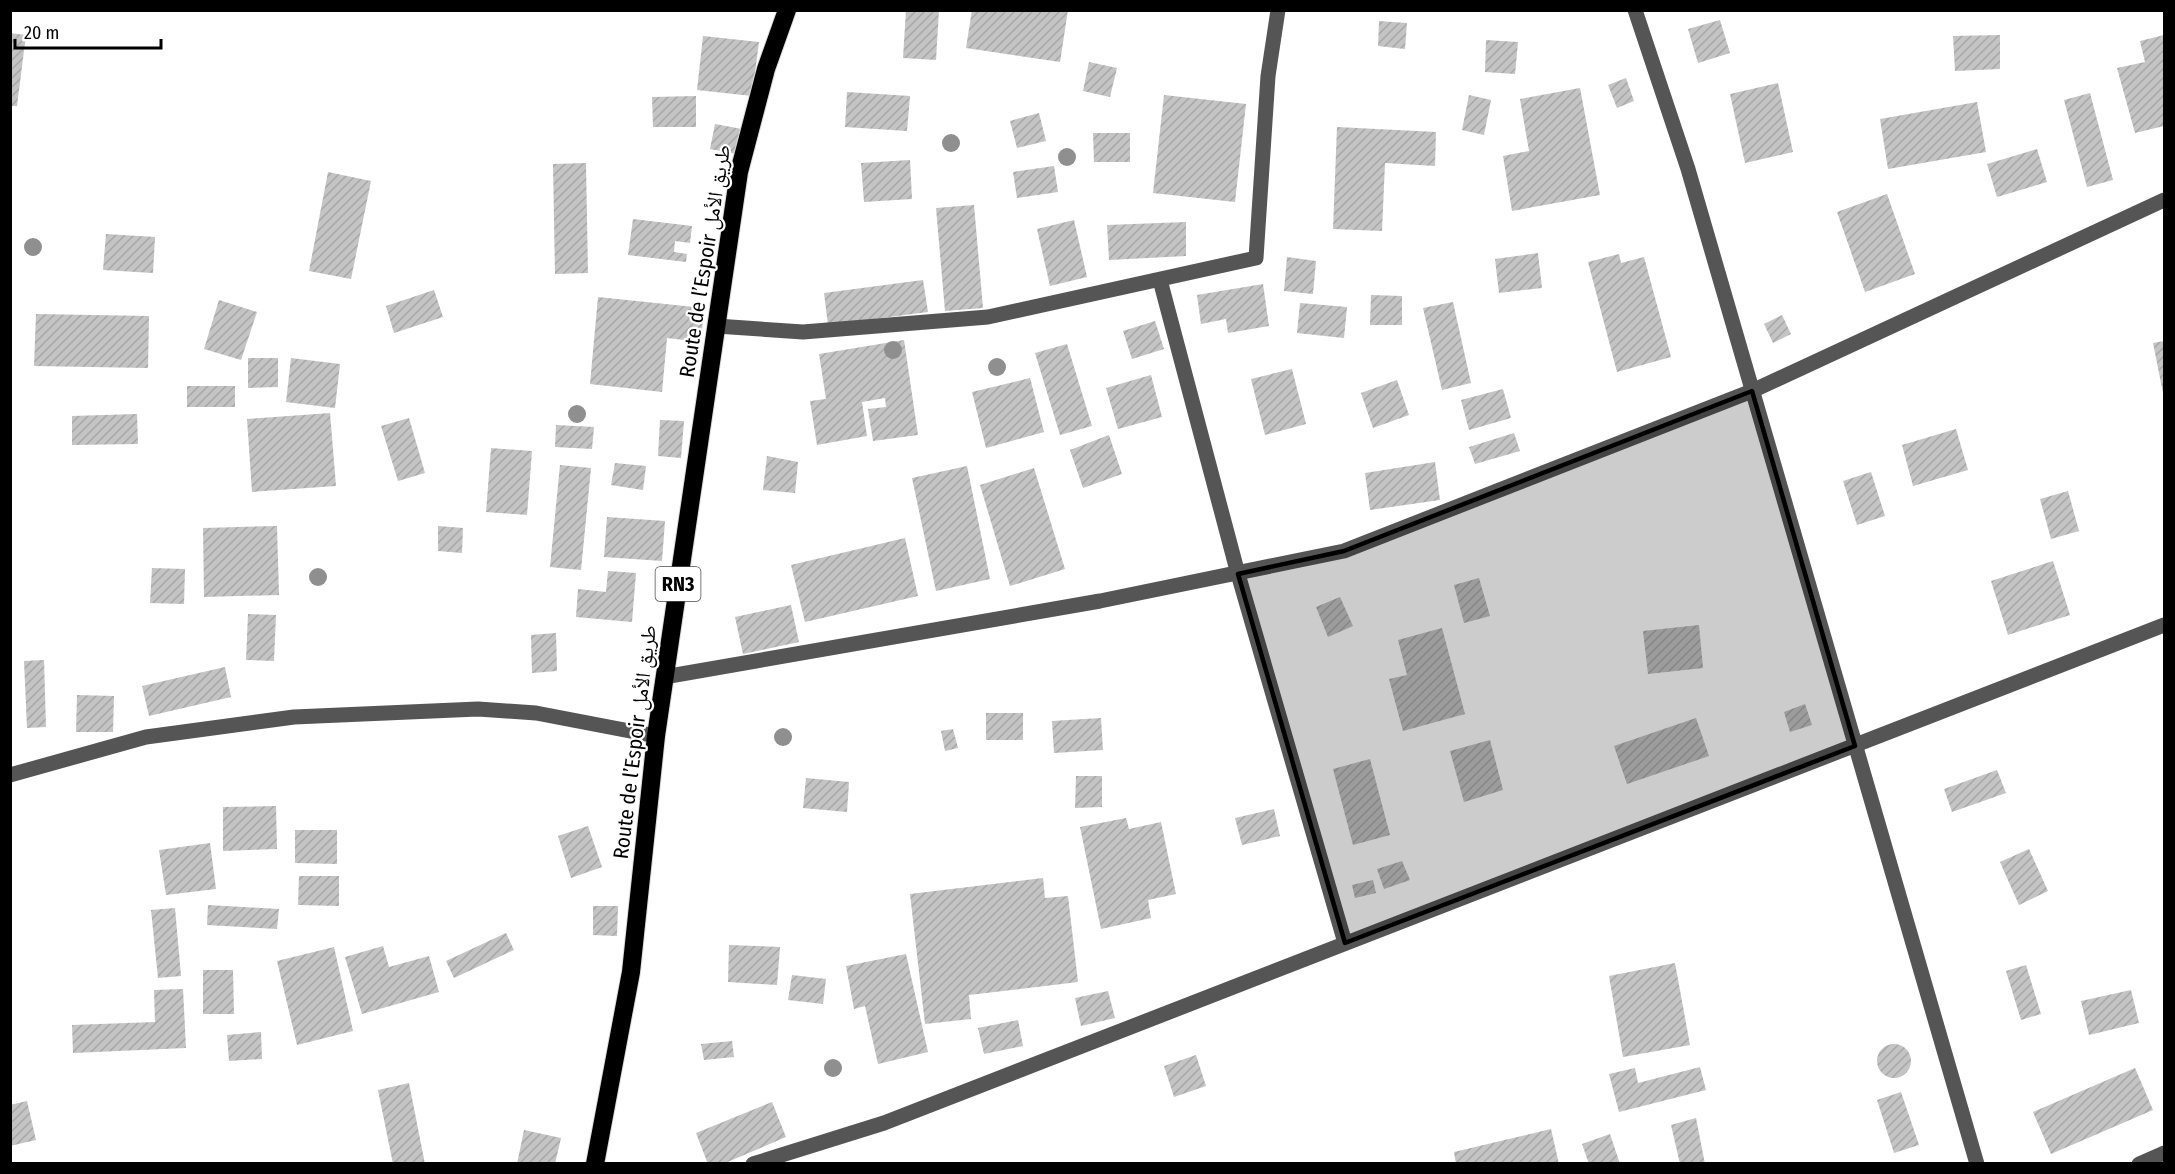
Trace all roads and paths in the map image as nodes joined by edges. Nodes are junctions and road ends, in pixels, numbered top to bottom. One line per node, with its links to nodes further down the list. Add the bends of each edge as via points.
1 (787, 10): 6 (highway, Route de l’Espoir طريق الأمل / RN3, via 766,69 739,172)
2 (1278, 10): 5 (street, via 1268,76 1256,258)
3 (1635, 10): 7 (street, via 1688,169)
4 (2164, 200): 7 (street)
5 (1160, 280): 6 (street, via 988,316 803,332); 8 (street)
6 (716, 326): 10 (highway, Route de l’Espoir طريق الأمل / RN3)
7 (1752, 391): 8 (street, via 1344,551); 12 (street)
8 (1238, 574): 10 (street); 14 (street)
9 (2164, 625): 12 (street)
10 (664, 677): 11 (highway, Route de l’Espoir طريق الأمل / RN3)
11 (656, 736): 13 (street, via 536,713 478,709 294,717 146,737); 16 (highway, Route de l’Espoir طريق الأمل / RN3, via 632,972)
12 (1856, 746): 14 (street); 18 (street)
13 (10, 775)
14 (1345, 943): 17 (street, via 884,1123)
15 (2164, 1153): 19 (street)
16 (595, 1164)
17 (753, 1164)
18 (1977, 1164)
19 (2139, 1164)

